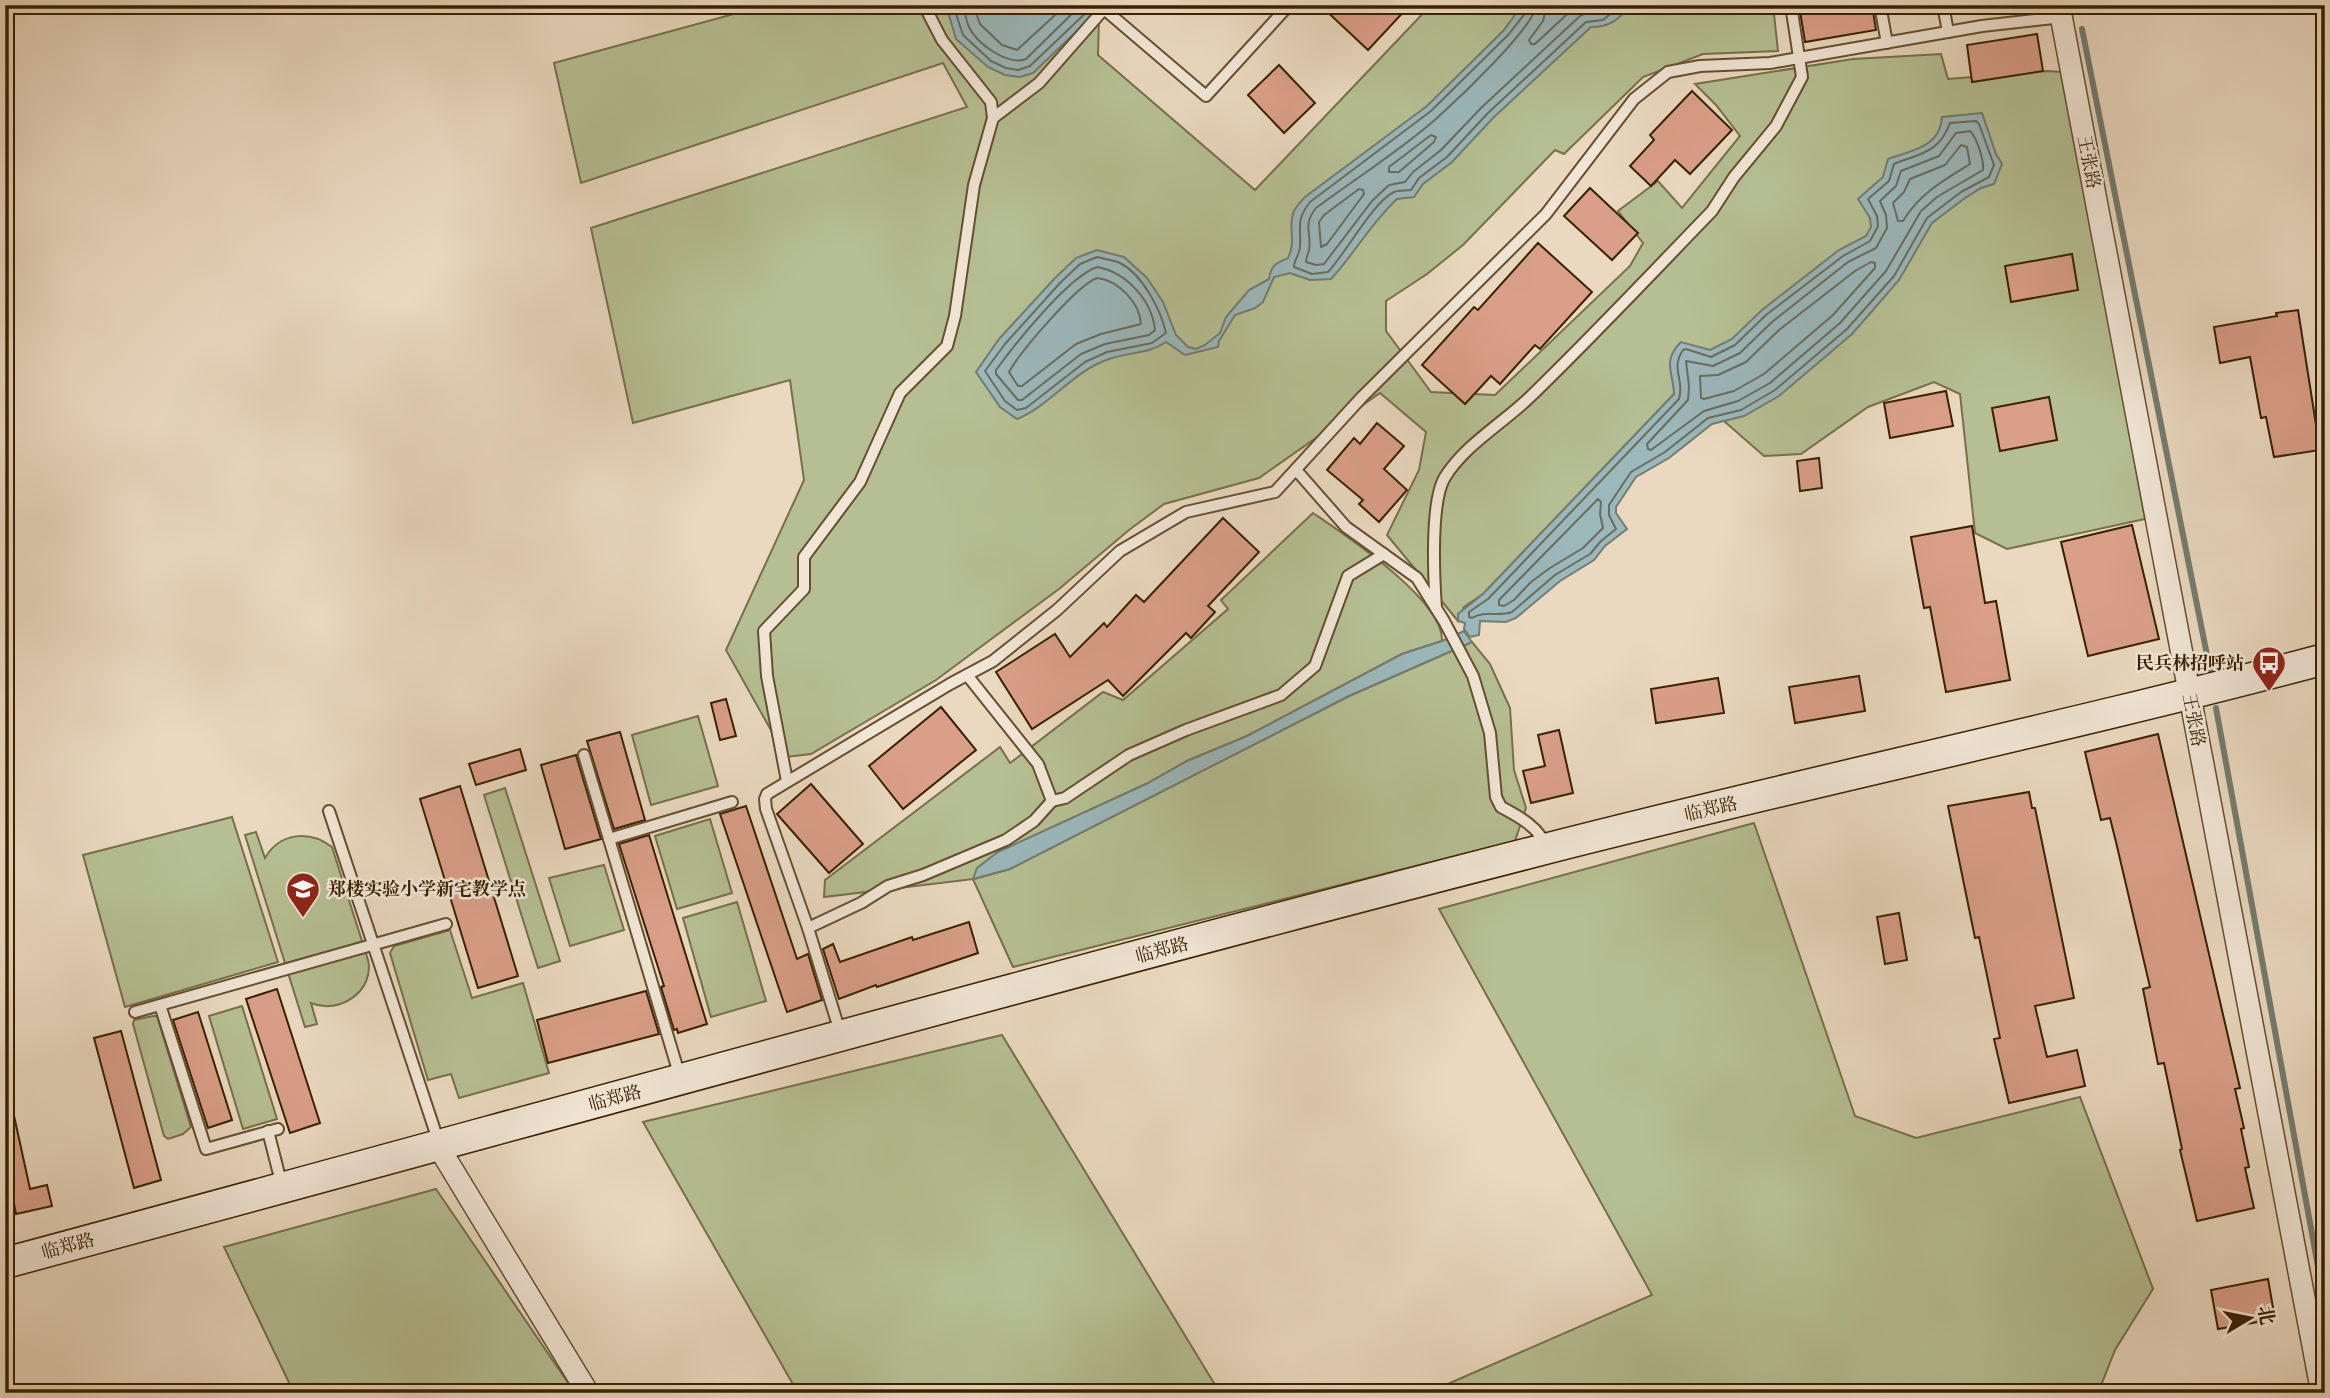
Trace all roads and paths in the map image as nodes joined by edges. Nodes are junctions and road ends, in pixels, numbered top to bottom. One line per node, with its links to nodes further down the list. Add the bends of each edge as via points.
1 (924, 5): 10 (lane, via 942,40 991,102)
2 (1289, 5): 10 (lane, via 1206,96 1104,9 1040,83)
3 (1791, 5): 9 (lane)
4 (1880, 5): 8 (lane)
5 (1943, 5): 7 (lane)
6 (2061, 11): 7 (lane); 16 (street, 王张路)
7 (1948, 32): 8 (lane)
8 (1887, 43): 9 (lane)
9 (1799, 58): 11 (lane, via 1700,66 1668,72 1659,79 1634,100 1546,214 1362,397); 13 (lane, via 1802,77 1776,126 1712,211 1528,399 1475,442 1443,479 1436,515)
10 (993, 118): 18 (lane, via 974,185 947,346 900,393 860,482 804,557 804,589 764,631 767,676)
11 (1297, 471): 12 (lane, via 1346,527); 15 (lane, via 1275,492 1186,512 1121,551 1057,610 993,661)
12 (1384, 554): 13 (lane, via 1417,578); 19 (lane, via 1348,576 1315,666 1281,695 1129,755 1065,798)
13 (1436, 608): 23 (lane, via 1473,676 1490,733 1496,797 1501,807 1543,838)
14 (2325, 659): 16 (main road, 临郑路)
15 (967, 675): 18 (lane); 19 (lane, via 1038,764)
16 (2190, 695): 23 (main road, 临郑路); 35 (street, 王张路)
17 (584, 755): 22 (lane)
18 (787, 781): 25 (lane, via 767,794 765,804)
19 (1052, 801): 25 (lane, via 1034,821 1006,840 888,886)
20 (732, 802): 22 (lane)
21 (329, 811): 26 (lane)
22 (609, 839): 30 (lane)
23 (1546, 848): 29 (main road, 临郑路)
24 (446, 924): 26 (lane)
25 (808, 928): 29 (lane)
26 (373, 945): 27 (lane); 31 (lane)
27 (160, 1005): 28 (lane); 32 (lane, via 206,1149 273,1130)
28 (135, 1012)
29 (841, 1035): 30 (main road, 临郑路)
30 (680, 1080): 31 (main road, 临郑路)
31 (439, 1146): 32 (main road, 临郑路); 34 (street)
32 (283, 1188): 33 (main road, 临郑路)
33 (5, 1263)
34 (588, 1393)
35 (2322, 1393)

